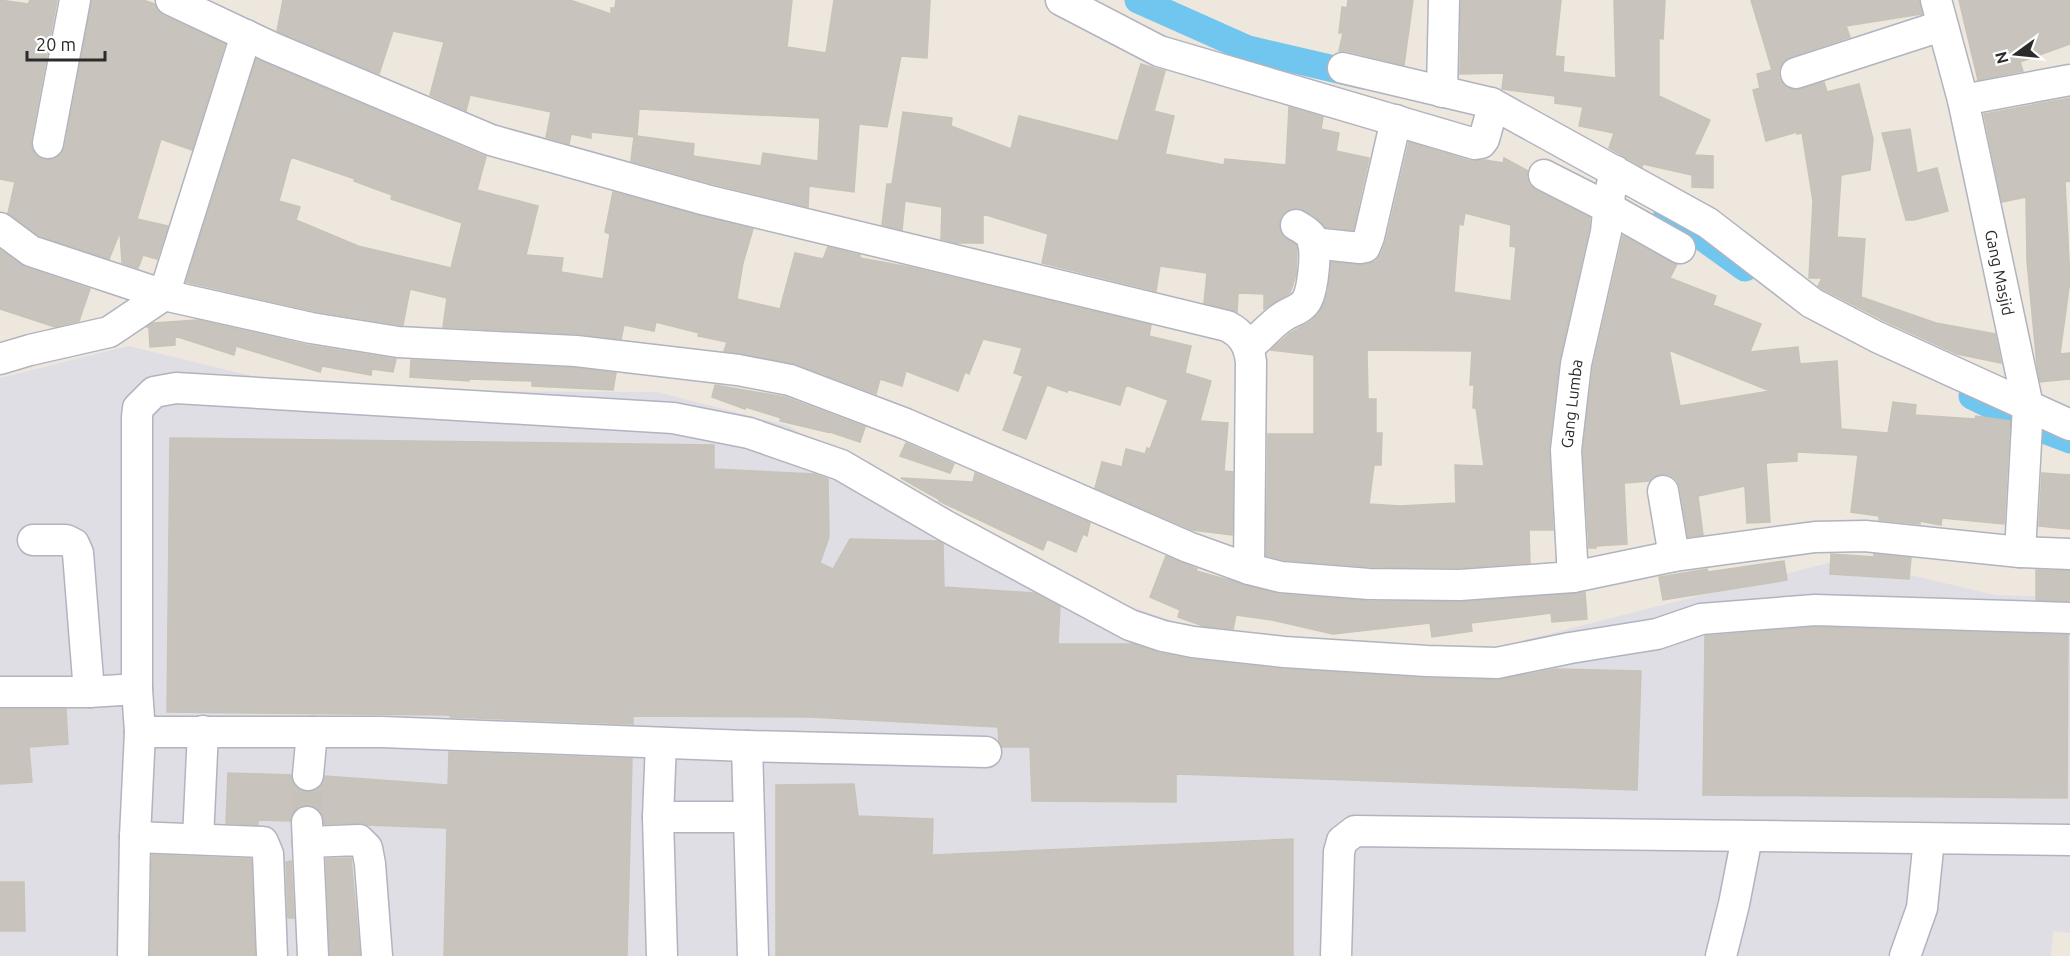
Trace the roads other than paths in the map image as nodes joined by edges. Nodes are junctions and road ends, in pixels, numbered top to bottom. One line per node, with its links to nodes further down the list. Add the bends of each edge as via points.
1 (75, 0): 14 (street)
2 (171, 0): 6 (street)
3 (1061, 0): 13 (street, via 1159,51)
4 (1444, 0): 10 (street)
5 (1938, 13): 8 (street); 11 (street, Gang Masjid)
6 (246, 35): 19 (street); 20 (street, via 490,140 706,200 1227,326 1239,332)
7 (1343, 68): 10 (street)
8 (1796, 73)
9 (2070, 80): 11 (street)
10 (1442, 92): 12 (street)
11 (1963, 100): 22 (street, Gang Masjid)
12 (1491, 106): 13 (street, via 1481,143); 16 (street)
13 (1396, 120): 20 (street, via 1365,247 1305,234 1315,257 1307,300)
14 (48, 143)
15 (1544, 175): 16 (street)
16 (1611, 196): 18 (street); 22 (street, via 1707,223 1812,303); 30 (street, Gang Lumba, via 1576,364 1566,450)
17 (0, 228): 19 (street, via 31,251)
18 (1680, 248)
19 (165, 295): 21 (street, via 109,332); 29 (street, via 311,328 398,342 576,351 790,380 906,424 1188,547)
20 (1249, 346): 29 (street)
21 (0, 359)
22 (2027, 409): 23 (street); 26 (street, Gang Masjid)
23 (2070, 424)
24 (1663, 491): 28 (street)
25 (33, 540): 34 (street, via 66,540 74,544 78,553)
26 (2020, 552): 27 (street); 28 (street, via 1865,536 1815,537)
27 (2070, 554)
28 (1674, 556): 30 (street)
29 (1249, 569): 30 (street, via 1281,577 1369,584 1460,585)
30 (1573, 577)
31 (2070, 618): 32 (street, via 1815,610 1713,618 1657,634 1497,663 1320,654 1193,642 1130,625 841,465 749,433 673,418 176,388 154,392 138,408)
32 (137, 689): 34 (street); 36 (street)
33 (0, 692): 34 (street)
34 (89, 692)
35 (203, 731): 36 (street); 37 (street); 46 (street)
36 (140, 732): 44 (street)
37 (312, 732): 38 (street); 41 (street)
38 (661, 742): 39 (street); 42 (street)
39 (747, 746): 40 (street); 43 (street)
40 (986, 752)
41 (308, 775)
42 (658, 817): 43 (street); 53 (street)
43 (748, 818): 54 (street)
44 (135, 837): 46 (street); 49 (street)
45 (1747, 837): 47 (street); 55 (street, via 1355,831 1342,841 1339,852); 56 (street)
46 (198, 839): 50 (street, via 263,842 267,847)
47 (1929, 840): 48 (street); 57 (street, via 1922,908)
48 (2070, 840)
49 (133, 956)
50 (272, 956)
51 (313, 956): 52 (street, via 307,832 359,840 367,848)
52 (377, 956)
53 (662, 956)
54 (753, 956)
55 (1336, 956)
56 (1721, 956)
57 (1905, 956)

